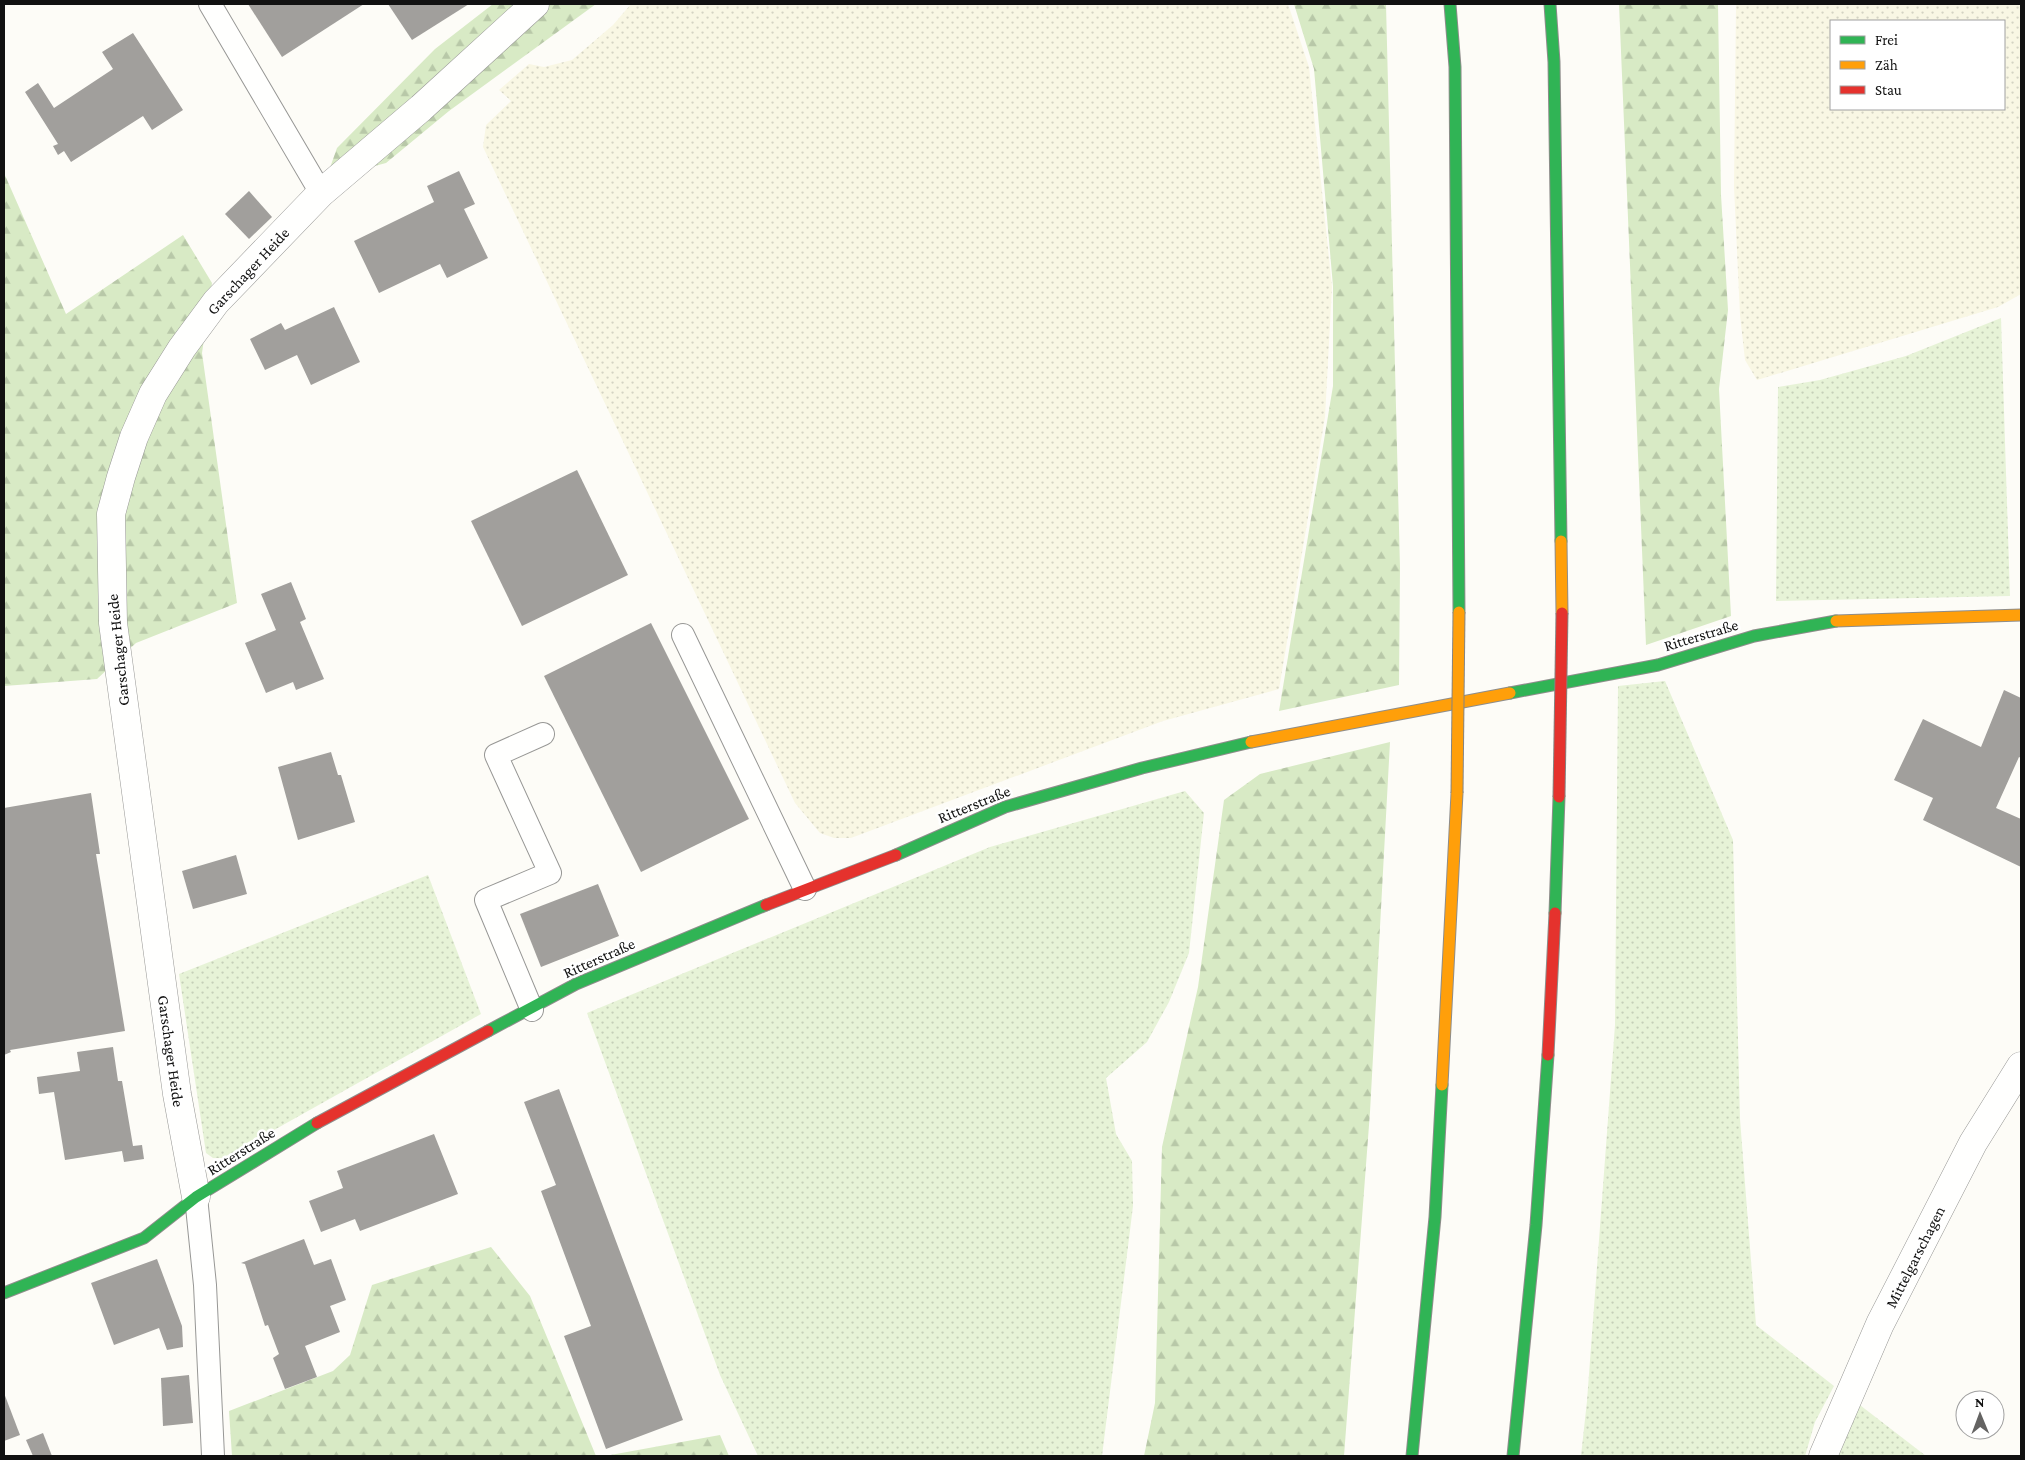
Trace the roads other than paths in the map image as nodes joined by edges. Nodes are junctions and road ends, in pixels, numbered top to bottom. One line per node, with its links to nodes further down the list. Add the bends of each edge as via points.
1 (210, 4): 5 (lane)
2 (535, 4): 5 (street, Garschager Heide)
3 (1450, 4): 15 (main road, bridge, via 1455,67 1459,612 1456,793 1435,1217)
4 (1550, 4): 16 (main road, bridge, via 1554,62 1562,613 1558,797 1553,975 1536,1225)
5 (321, 194): 12 (street, Garschager Heide, via 216,302 182,348 153,394 134,437 111,514 112,623 177,1094)
6 (2021, 615): 9 (main road, Ritterstraße, via 1831,621 1754,636 1658,665 1247,743 1142,768 1005,807 888,858)
7 (683, 634): 9 (lane)
8 (543, 734): 10 (lane, via 496,755 550,873 486,900)
9 (806, 889): 10 (main road, Ritterstraße, via 576,984)
10 (532, 1010): 12 (main road, Ritterstraße, via 328,1116)
11 (2021, 1066): 17 (street, Mittelgarschagen, via 1974,1143 1880,1324)
12 (196, 1198): 13 (main road, Ritterstraße, via 144,1238); 14 (lane, Garschager Heide)
13 (4, 1293)
14 (213, 1456)
15 (1412, 1456)
16 (1513, 1456)
17 (1823, 1456)

